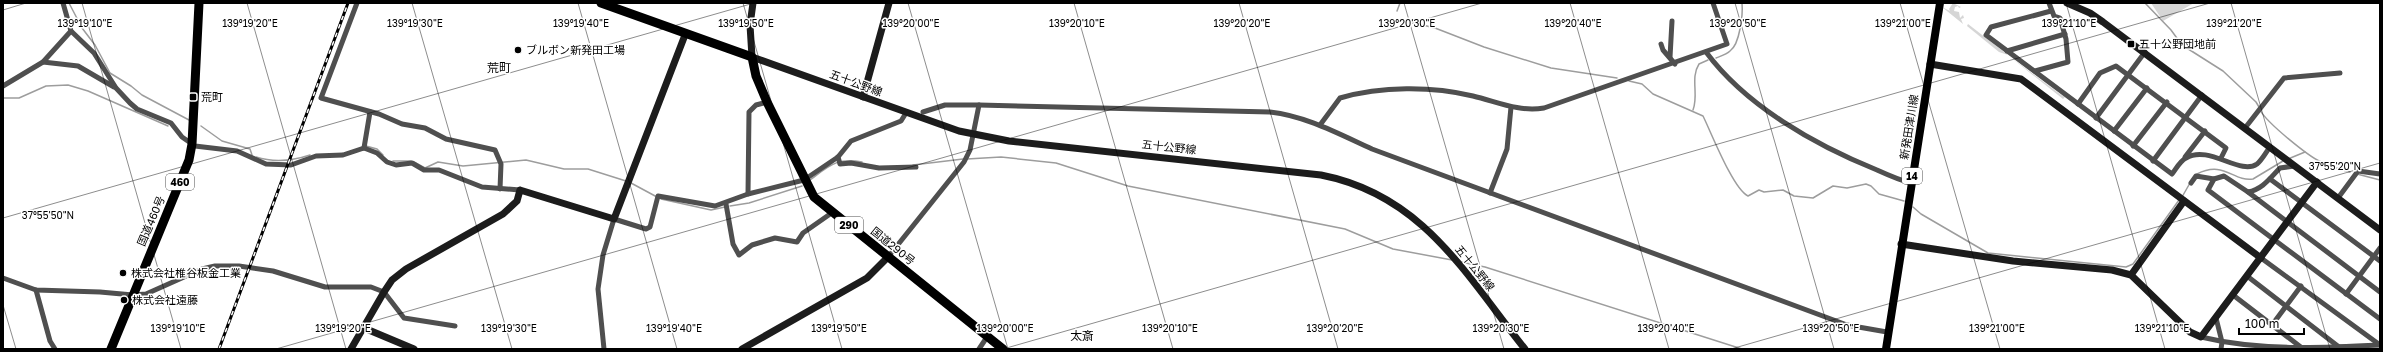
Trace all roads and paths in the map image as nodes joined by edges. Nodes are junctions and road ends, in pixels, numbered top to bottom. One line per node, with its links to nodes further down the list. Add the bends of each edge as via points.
1 (63, 3): 13 (street)
2 (199, 3): 48 (highway, 国道460号 / 460)
3 (357, 3): 38 (street, via 321,98)
4 (601, 3): 15 (highway)
5 (752, 3): 20 (street)
6 (889, 3): 32 (street)
7 (1713, 3): 18 (street, via 1727,44)
8 (1940, 3): 24 (main road, 新発田津川線 / 14)
9 (2049, 3): 11 (street)
10 (2071, 4): 19 (street, via 2104,22)
11 (2051, 11): 14 (street, via 2054,16 2060,18); 17 (street, via 1991,27 1986,35)
12 (1672, 21): 21 (street)
13 (71, 31): 22 (street); 29 (street, via 94,53)
14 (2065, 34): 17 (street); 25 (street, via 2068,62)
15 (685, 35): 20 (highway); 75 (street)
16 (1661, 44): 21 (street)
17 (2007, 50): 25 (street)
18 (1706, 52): 23 (street); 63 (street, via 1732,83 1826,148)
19 (2145, 52): 27 (street); 31 (street)
20 (752, 57): 32 (street, 五十公野線); 33 (highway, 国道290号 / 290, via 756,76)
21 (1670, 57): 23 (street)
22 (43, 62): 28 (street); 29 (street, via 78,66)
23 (1675, 64): 37 (street, via 1629,77 1544,108 1535,110)
24 (1930, 64): 63 (main road, 新発田津川線 / 14); 71 (street, via 2022,79)
25 (2035, 71): 35 (street)
26 (2340, 73): 44 (street, via 2284,78)
27 (2129, 75): 30 (street); 35 (street, via 2116,66 2100,73); 42 (street)
28 (3, 86)
29 (116, 88): 48 (street, via 137,109 171,123 182,137)
30 (2147, 88): 34 (street); 45 (street)
31 (2202, 95): 41 (street); 44 (street)
32 (863, 97): 40 (street, 五十公野線)
33 (767, 102): 61 (highway, 国道290号 / 290); 69 (street, via 749,112)
34 (2167, 102): 41 (street); 49 (street)
35 (2078, 104): 42 (street)
36 (979, 105): 39 (street, via 945,105); 43 (street, via 1270,112); 47 (street)
37 (1511, 107): 43 (street, via 1475,96 1441,90 1375,92 1340,98); 68 (street, via 1506,149)
38 (370, 112): 51 (street); 65 (street, via 402,124 425,128 446,139 495,150 501,164)
39 (923, 112)
40 (906, 113): 47 (street, 五十公野線); 52 (street, via 901,121 851,141)
41 (2186, 117): 46 (street); 55 (street)
42 (2096, 118): 45 (street)
43 (1320, 125): 68 (street, via 1372,149)
44 (2245, 128): 50 (street)
45 (2114, 131): 49 (street)
46 (2205, 131): 53 (street); 54 (street, via 2226,148)
47 (974, 135): 82 (street, via 964,162); 117 (street, 五十公野線, via 1321,175 1364,187 1393,202 1429,231)
48 (192, 144): 51 (street, via 237,151 266,164 291,165 316,156 343,155); 94 (highway, 国道460号 / 460, via 189,160)
49 (2133, 146): 55 (street)
50 (2270, 147): 54 (street, via 2257,164 2249,166); 56 (street)
51 (364, 148): 65 (street, via 396,165 412,163 424,170 434,169 482,187)
52 (838, 157): 57 (street, via 840,164 851,163 879,168); 61 (street)
53 (2184, 158): 54 (street, via 2195,154); 55 (street, via 2172,174)
54 (2221, 158)
55 (2153, 161)
56 (2296, 166): 60 (street, via 2280,168); 62 (street)
57 (916, 167)
58 (2380, 174): 70 (street, via 2358,171)
59 (2214, 179): 64 (street, via 2196,176); 67 (street, via 2224,176); 78 (street, via 2208,190)
60 (2270, 179): 67 (street, via 2263,186); 72 (street)
61 (804, 180): 69 (street); 74 (highway, 国道290号 / 290, via 814,196)
62 (2317, 182): 70 (street); 72 (street)
63 (1911, 183): 79 (main road, 新発田津川線 / 14)
64 (2191, 183)
65 (500, 189): 66 (street)
66 (520, 190): 75 (street); 91 (street, via 517,201 503,214 406,269 392,280)
67 (2248, 192): 76 (street)
68 (1490, 193): 102 (street, via 1847,325)
69 (748, 194): 73 (street)
70 (2338, 198): 77 (street)
71 (2184, 201): 83 (street); 85 (street)
72 (2301, 203): 76 (street); 81 (street)
73 (726, 204): 74 (street, via 733,244 739,255 752,245 775,238 797,242 803,233); 75 (street, via 701,205 658,196 650,227 646,229)
74 (832, 212): 82 (highway, 国道290号 / 290)
75 (614, 219): 113 (street, via 603,255 598,289)
76 (2287, 222): 78 (street); 87 (street)
77 (2380, 230)
78 (2274, 240): 83 (street); 93 (street)
79 (1901, 244): 85 (street, via 2013,261 2112,270); 102 (main road, 新発田津川線 / 14)
80 (2380, 248): 81 (street)
81 (2374, 256): 84 (street); 87 (street)
82 (888, 257): 103 (highway, 国道290号 / 290); 114 (street, via 867,278)
83 (2260, 258): 86 (street); 89 (street)
84 (2380, 261)
85 (2131, 275): 104 (street, via 2190,332)
86 (2247, 276): 95 (street); 96 (street)
87 (2359, 276): 92 (street); 93 (street)
88 (3, 278): 90 (street)
89 (2301, 286): 96 (street); 106 (street)
90 (36, 290): 94 (street); 109 (street, via 50,341)
91 (384, 292): 94 (street, via 371,287 325,288 273,271 215,266 188,274 146,294); 100 (street, via 404,318); 101 (street)
92 (2380, 292)
93 (2346, 294): 98 (street)
94 (132, 295): 110 (highway, 国道460号 / 460)
95 (2233, 295): 97 (street); 99 (street)
96 (2286, 306): 99 (street); 107 (street)
97 (2216, 318): 104 (street); 105 (street)
98 (2380, 319)
99 (2272, 325): 108 (street)
100 (455, 326)
101 (364, 328): 111 (street); 112 (street)
102 (1887, 332): 118 (main road, 新発田津川線 / 14)
103 (987, 337): 115 (street); 116 (highway, 国道290号 / 290)
104 (2201, 337): 105 (street)
105 (2222, 342): 108 (street); 119 (street)
106 (2380, 345): 107 (street)
107 (2339, 347): 120 (street)
108 (2303, 348): 120 (street)
109 (56, 349)
110 (111, 349)
111 (351, 349)
112 (414, 349)
113 (604, 349)
114 (742, 349)
115 (979, 349)
116 (1003, 349)
117 (1525, 349)
118 (1886, 349)
119 (2221, 349)
120 (2313, 349)

